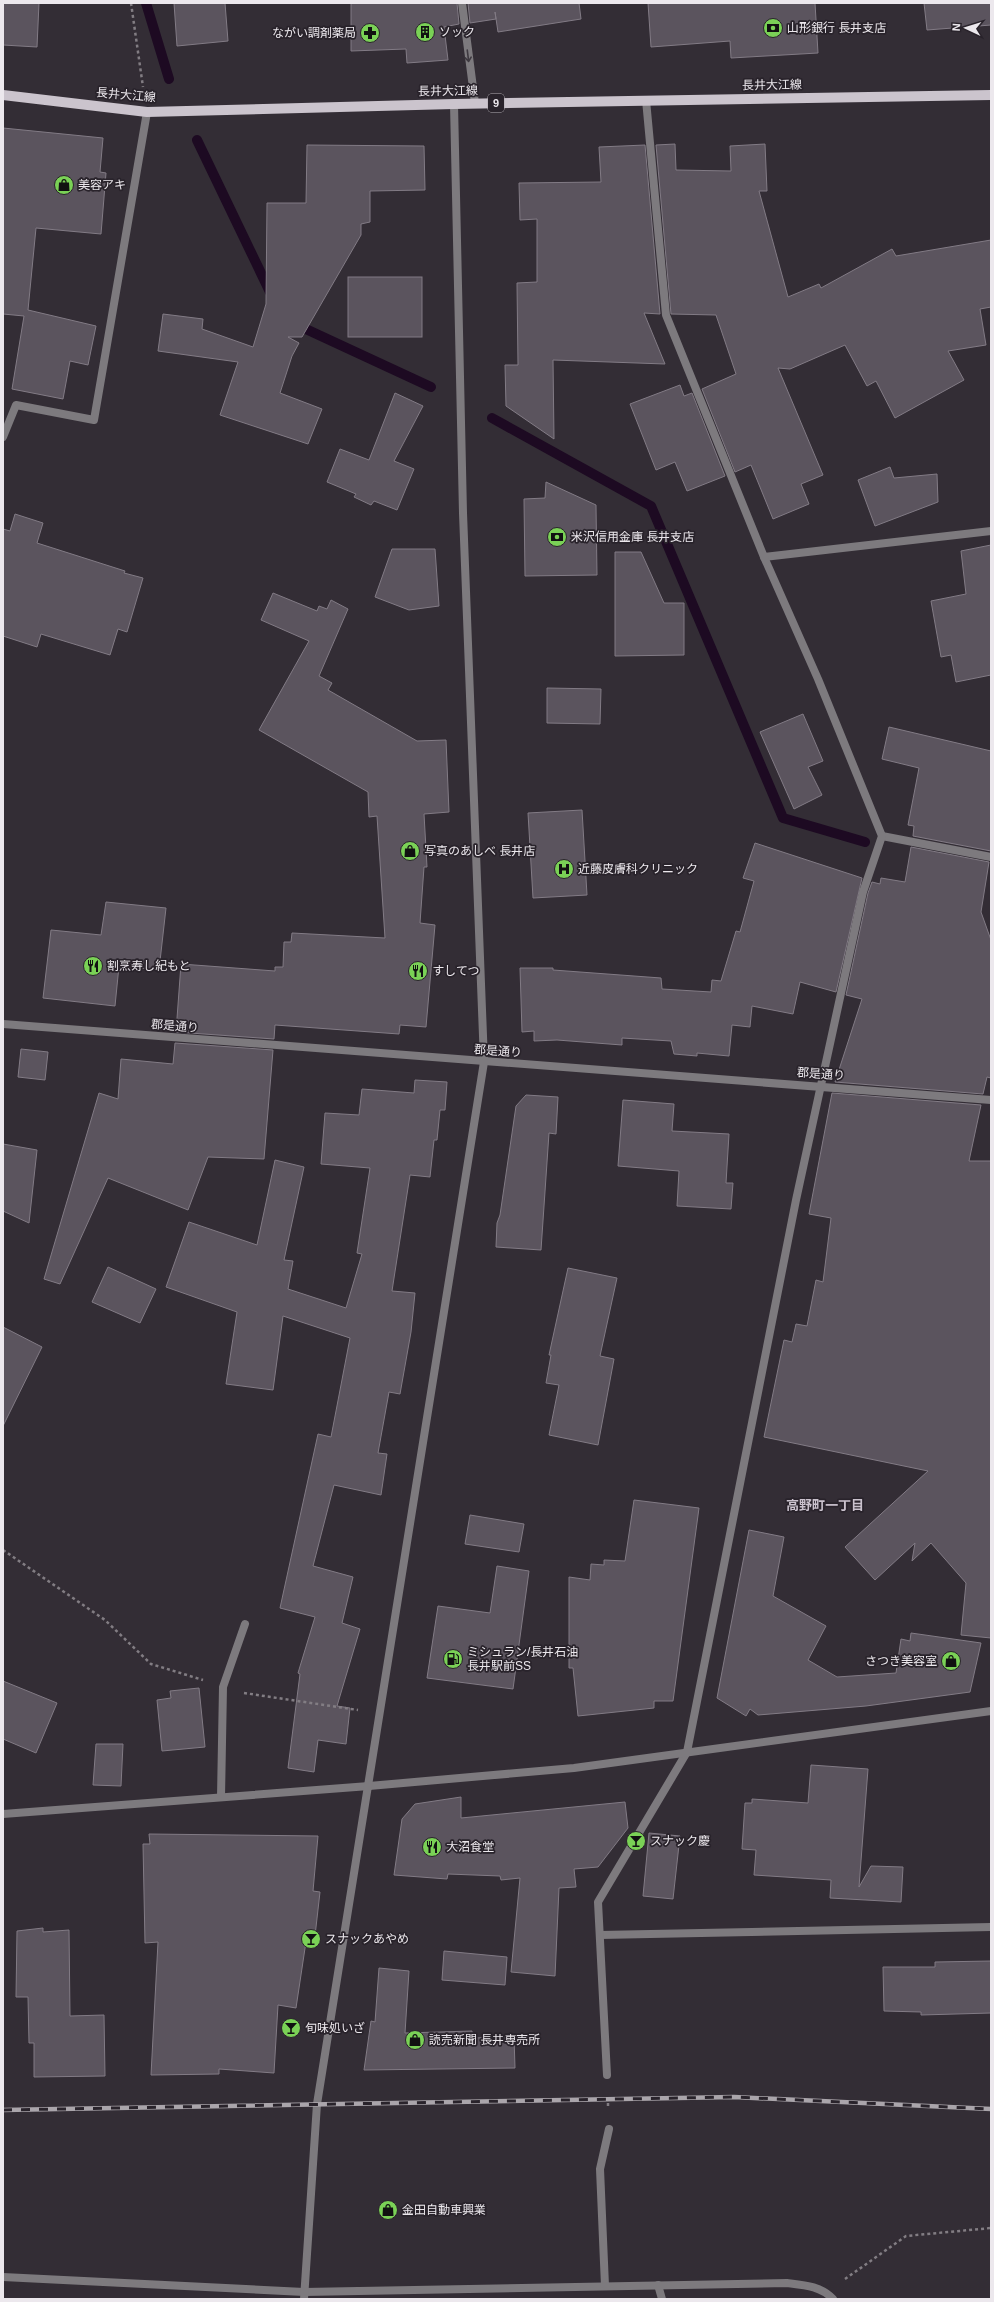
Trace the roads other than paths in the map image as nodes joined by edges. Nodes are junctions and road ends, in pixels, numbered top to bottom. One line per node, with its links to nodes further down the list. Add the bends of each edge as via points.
1 (462, 3): 5 (street, one-way to 5)
2 (3, 95): 7 (main road, 長井大江線 / 9)
3 (991, 95): 4 (main road, 長井大江線 / 9)
4 (646, 100): 5 (main road, 長井大江線 / 9); 10 (street, via 666,314)
5 (474, 103): 6 (main road, 長井大江線 / 9)
6 (454, 104): 7 (main road, 長井大江線 / 9); 14 (street, via 463,513)
7 (146, 112): 8 (street, via 94,420 16,405)
8 (3, 437)
9 (991, 531): 10 (street)
10 (764, 557): 11 (street, via 818,679)
11 (882, 836): 12 (street); 15 (street, via 863,892)
12 (991, 857)
13 (3, 1024): 14 (street, 郡是通り)
14 (484, 1062): 15 (street, 郡是通り); 20 (street)
15 (821, 1086): 16 (street, 郡是通り); 19 (street)
16 (991, 1100)
17 (245, 1624): 21 (street, via 223,1687)
18 (991, 1711): 19 (street)
19 (687, 1752): 20 (street, via 574,1768); 24 (street, via 598,1902)
20 (369, 1786): 21 (street); 30 (street, via 317,2104)
21 (220, 1797): 22 (street)
22 (3, 1814)
23 (991, 1927): 24 (street)
24 (600, 1935): 25 (street)
25 (606, 2075)
26 (609, 2128): 29 (street, via 600,2169)
27 (3, 2277): 30 (street)
28 (658, 2285): 29 (street); 31 (street); 32 (street, via 787,2283 809,2285 826,2292)
29 (605, 2286): 30 (street)
30 (304, 2296)
31 (662, 2299)
32 (833, 2299)

